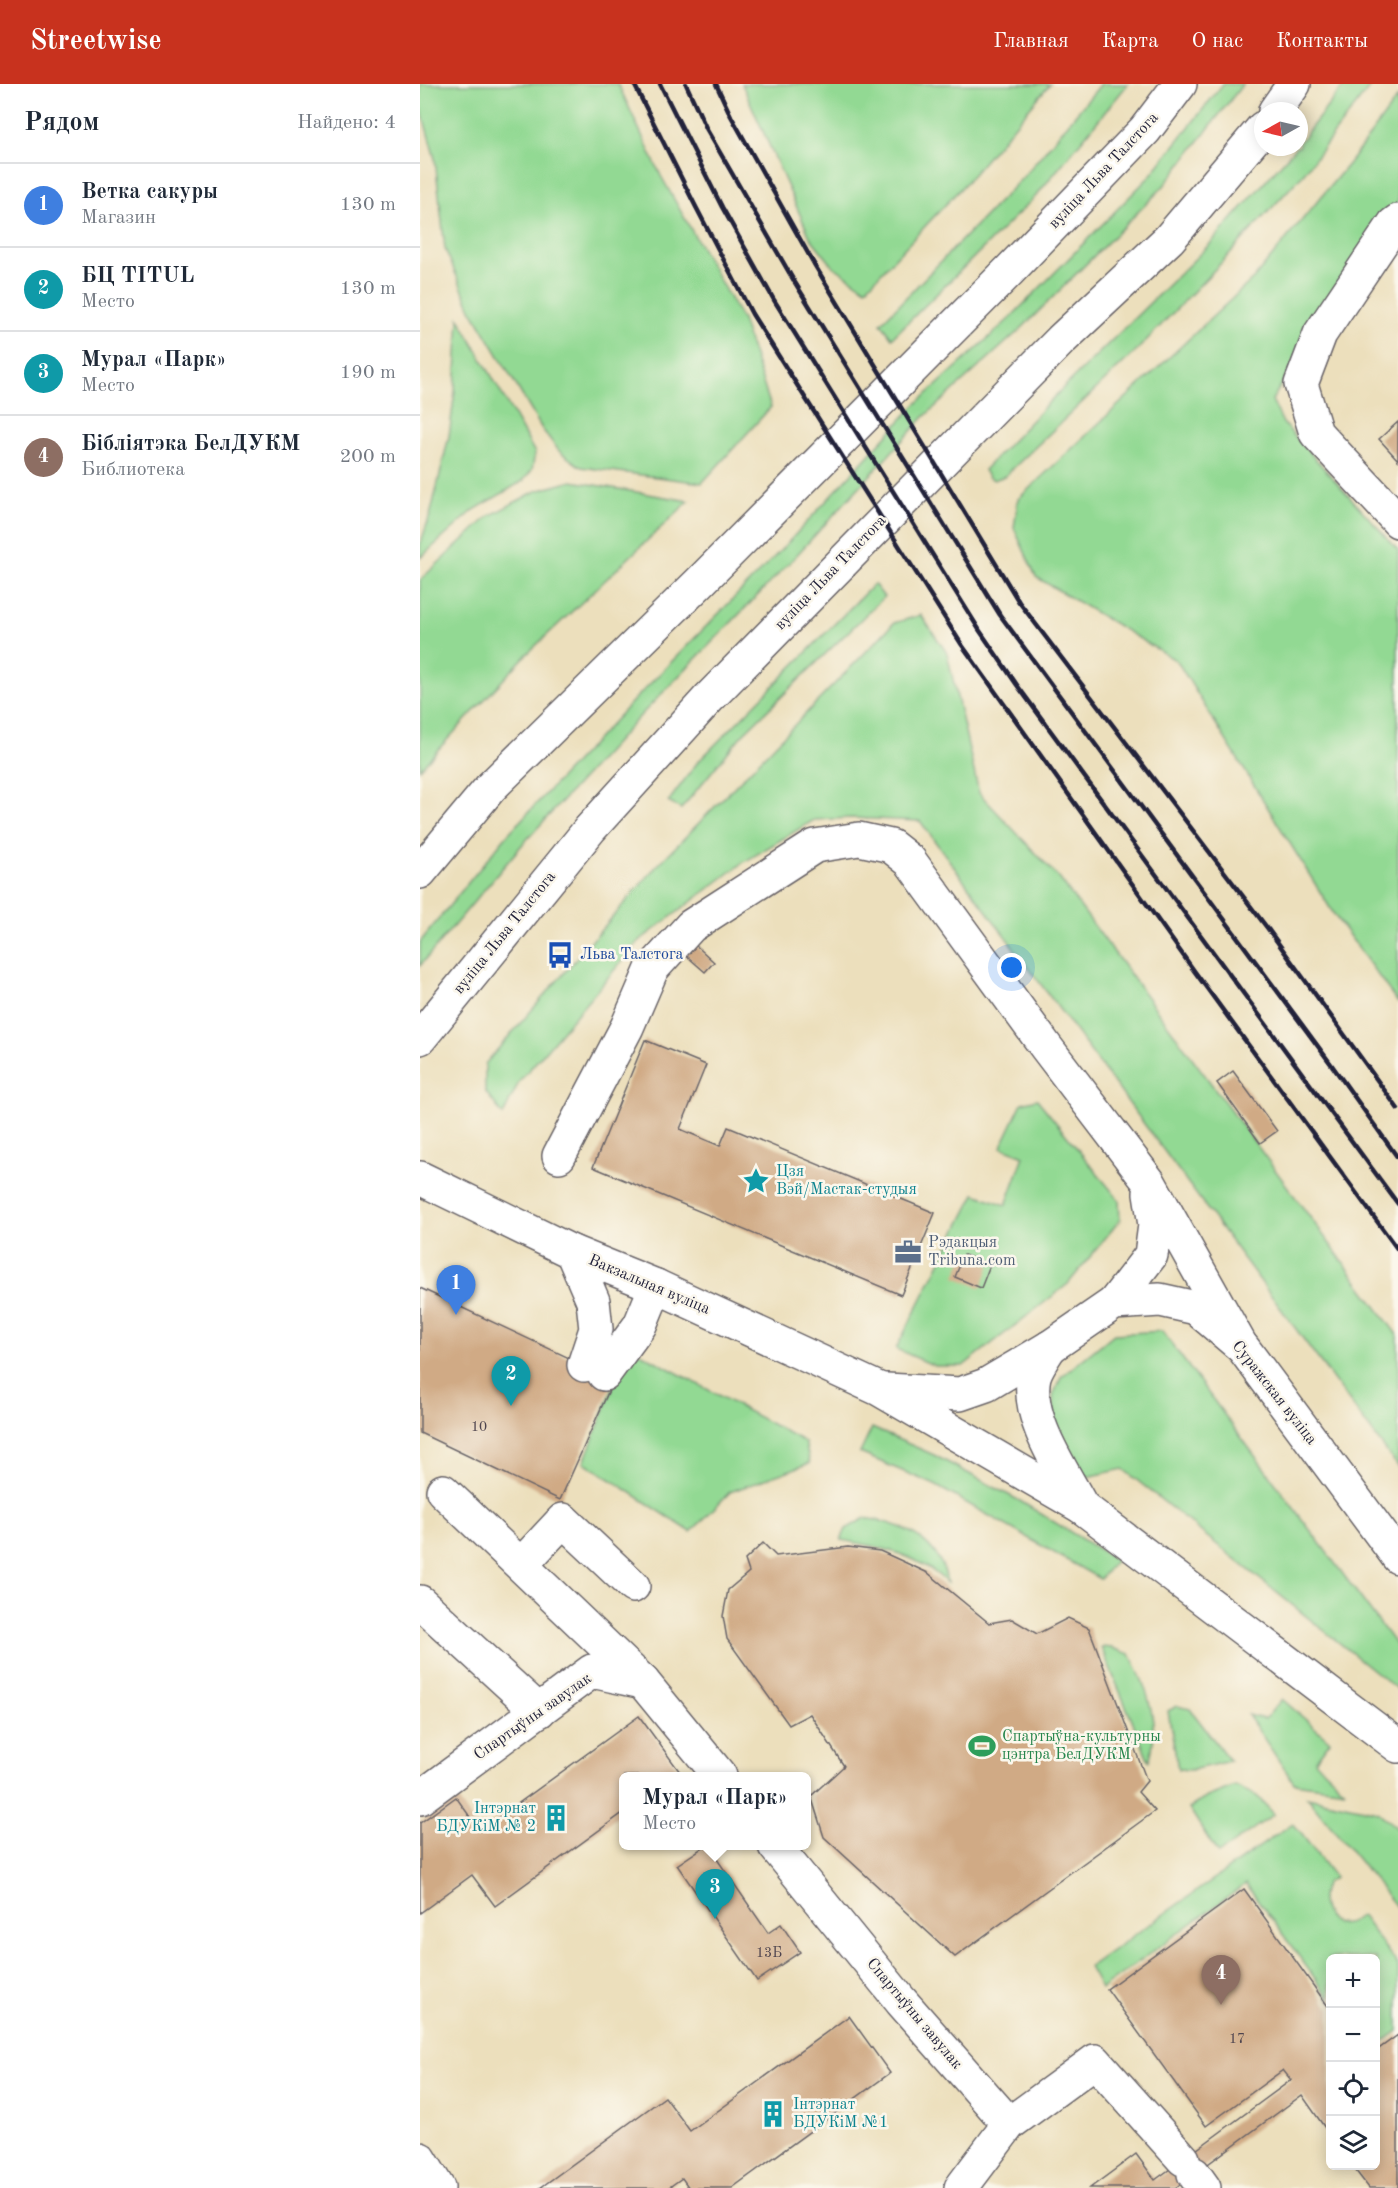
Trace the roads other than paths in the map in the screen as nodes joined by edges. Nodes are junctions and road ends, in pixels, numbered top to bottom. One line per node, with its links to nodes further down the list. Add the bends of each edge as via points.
1 (1180, 84): 7 (main road, вуліца Льва Талстога, via 1145,130 1017,262 490,787)
2 (1294, 84): 3 (main road)
3 (1281, 102)
4 (1254, 139): 8 (main road, вуліца Льва Талстога, via 1169,239 1061,340 709,698 590,829)
5 (1398, 221): 6 (main road, via 1320,334 1301,384 1316,433)
6 (1398, 521)
7 (420, 872)
8 (420, 1038)
9 (559, 1156): 11 (main road, via 627,1027 652,969 691,926 815,846 859,839 891,846 910,861)
10 (420, 1178): 12 (main road, Вакзальная вуліца)
11 (1149, 1182): 14 (main road, via 1155,1225 1151,1255); 16 (main road)
12 (572, 1252): 13 (main road, Вакзальная вуліца); 13 (main road, via 593,1301 594,1370 640,1325)
13 (656, 1286): 17 (main road, Вакзальная вуліца)
14 (1114, 1303): 15 (main road); 16 (main road, Суражская вуліца, via 1160,1300 1196,1308)
15 (1050, 1347): 17 (main road, via 986,1385 960,1394); 19 (main road, via 1034,1375 1034,1403 1044,1435)
16 (1243, 1348): 20 (main road, Суражская вуліца)
17 (879, 1389): 19 (main road)
18 (443, 1491): 21 (main road)
19 (1082, 1507): 26 (main road)
20 (1398, 1557)
21 (521, 1565): 22 (main road, via 563,1520); 24 (main road)
22 (633, 1586)
23 (420, 1602): 25 (main road)
24 (643, 1682): 25 (main road, Спартыўны завулак, via 592,1671); 27 (main road)
25 (539, 1711): 28 (main road, Спартыўны завулак)
26 (1398, 1746)
27 (717, 1772)
28 (420, 1798)
29 (780, 1850): 30 (main road, Спартыўны завулак, via 901,2001)
30 (1009, 2124): 32 (main road, via 1095,2061); 34 (main road)
31 (420, 2159): 33 (main road)
32 (1194, 2174)
33 (438, 2188)
34 (961, 2188)

